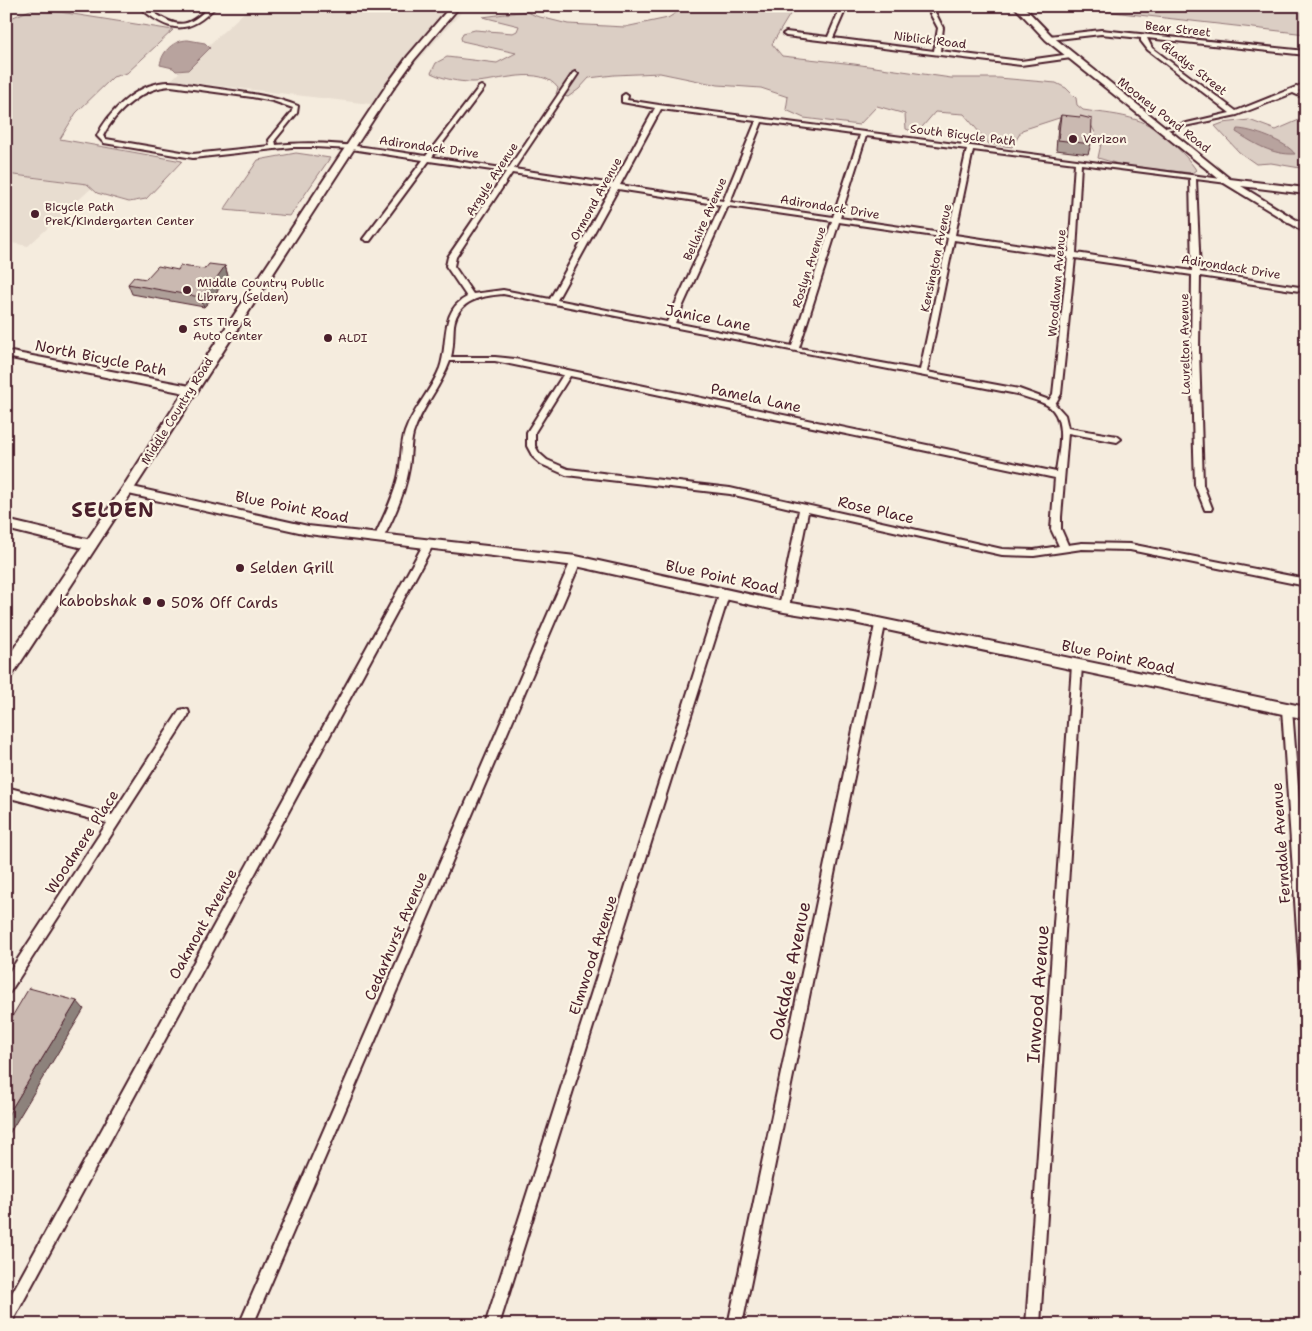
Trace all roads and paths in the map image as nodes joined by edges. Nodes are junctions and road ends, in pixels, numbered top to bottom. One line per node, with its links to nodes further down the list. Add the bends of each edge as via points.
1 (141, 6): 2 (street, via 163,23 181,26 198,21)
2 (213, 6)
3 (456, 6): 25 (main road, Middle Country Road, via 411,58)
4 (844, 6): 10 (street)
5 (929, 6): 11 (street, via 941,26)
6 (1018, 6): 9 (street, Mooney Pond Road)
7 (786, 34): 10 (street, Niblick Road)
8 (1144, 36): 9 (street, Bear Street, via 1101,32); 12 (street, Bear Street); 21 (street, Gladys Street, via 1150,49)
9 (1049, 38): 13 (street, Mooney Pond Road)
10 (830, 39): 11 (street, Niblick Road)
11 (936, 52): 13 (street, Niblick Road, via 1021,63)
12 (1306, 53)
13 (1071, 56): 23 (street, Mooney Pond Road)
14 (574, 74): 30 (street, Argyle Avenue)
15 (1306, 85): 17 (street)
16 (481, 88): 28 (street)
17 (1292, 90): 19 (street); 21 (street)
18 (625, 96): 20 (street, South Bicycle Path, via 624,102)
19 (1306, 96)
20 (658, 107): 22 (street, South Bicycle Path); 33 (street, Ormond Avenue)
21 (1235, 114): 23 (street)
22 (759, 121): 24 (street, South Bicycle Path); 35 (street, Bellaire Avenue)
23 (1163, 130): 32 (street, Mooney Pond Road)
24 (863, 135): 27 (street, South Bicycle Path); 36 (street, Roslyn Avenue)
25 (351, 147): 26 (street, Adirondack Drive, via 302,144); 28 (street, Adirondack Drive); 53 (main road, Middle Country Road)
26 (273, 148): 26 (street, Adirondack Drive, via 193,156 104,141 100,136 110,120 133,99 149,88 170,84 271,98 296,107 272,140)
27 (970, 148): 29 (street, South Bicycle Path); 40 (street, Kensington Avenue)
28 (427, 158): 30 (street, Adirondack Drive); 41 (street)
29 (1078, 162): 31 (street, South Bicycle Path); 42 (street, Woodlawn Avenue)
30 (511, 170): 33 (street, Adirondack Drive); 45 (street, Argyle Avenue, via 452,258 450,266)
31 (1193, 178): 32 (street, South Bicycle Path); 43 (street, Laurelton Avenue)
32 (1227, 181): 34 (street, South Bicycle Path); 37 (street, Mooney Pond Road)
33 (616, 186): 35 (street, Adirondack Drive); 46 (street, Ormond Avenue)
34 (1306, 191)
35 (726, 202): 36 (street, Adirondack Drive); 47 (street, Bellaire Avenue)
36 (836, 219): 40 (street, Adirondack Drive); 48 (street, Roslyn Avenue)
37 (1290, 222): 38 (street); 39 (street, Mooney Pond Road)
38 (1306, 224)
39 (1306, 230)
40 (952, 236): 42 (street, Adirondack Drive); 51 (street, Kensington Avenue)
41 (366, 239)
42 (1072, 255): 43 (street, Adirondack Drive); 54 (street, Woodlawn Avenue, via 1057,394)
43 (1196, 273): 44 (street, Adirondack Drive); 60 (street, Laurelton Avenue, via 1200,485)
44 (1306, 290)
45 (471, 297): 46 (street, Janice Lane, via 503,292); 50 (street, via 458,307 452,317)
46 (553, 301): 47 (street, Janice Lane)
47 (670, 325): 48 (street, Janice Lane)
48 (795, 349): 51 (street, Janice Lane)
49 (6, 354): 53 (street, North Bicycle Path)
50 (447, 359): 52 (street, Pamela Lane, via 496,359); 62 (street, via 409,432 400,488)
51 (924, 373): 54 (street, Janice Lane, via 1019,392)
52 (567, 374): 57 (street, Pamela Lane); 59 (street, Rose Place, via 531,432 531,446 544,462 566,472 730,491)
53 (190, 390): 58 (main road, Middle Country Road)
54 (1051, 404): 55 (street, via 1061,415)
55 (1064, 430): 56 (street); 57 (street)
56 (1117, 439)
57 (1059, 476): 65 (street, via 1056,528)
58 (128, 490): 62 (street, Blue Point Road, via 308,530); 64 (main road, Middle Country Road)
59 (804, 508): 65 (street, Rose Place, via 1002,552 1034,553); 69 (street)
60 (1208, 508)
61 (6, 524): 64 (street)
62 (379, 538): 63 (street, Blue Point Road)
63 (428, 544): 66 (street, Blue Point Road); 80 (street, Oakmont Avenue)
64 (91, 545): 72 (main road, Middle Country Road)
65 (1064, 547): 67 (street, Rose Place, via 1130,547)
66 (576, 562): 68 (street, Blue Point Road); 81 (street, Cedarhurst Avenue)
67 (1306, 583)
68 (724, 595): 69 (street, Blue Point Road); 82 (street, Elmwood Avenue)
69 (784, 607): 70 (street, Blue Point Road)
70 (880, 625): 71 (street, Blue Point Road); 83 (street, Oakdale Avenue)
71 (1077, 665): 73 (street, Blue Point Road); 84 (street, Inwood Avenue)
72 (6, 673)
73 (1287, 709): 75 (street, Blue Point Road); 78 (street, Ferndale Avenue)
74 (184, 713): 77 (street, Woodmere Place)
75 (1306, 713)
76 (6, 792): 77 (street)
77 (114, 820): 79 (street, Woodmere Place)
78 (1306, 974)
79 (6, 988)
80 (6, 1319)
81 (246, 1325)
82 (492, 1325)
83 (735, 1325)
84 (1033, 1325)

